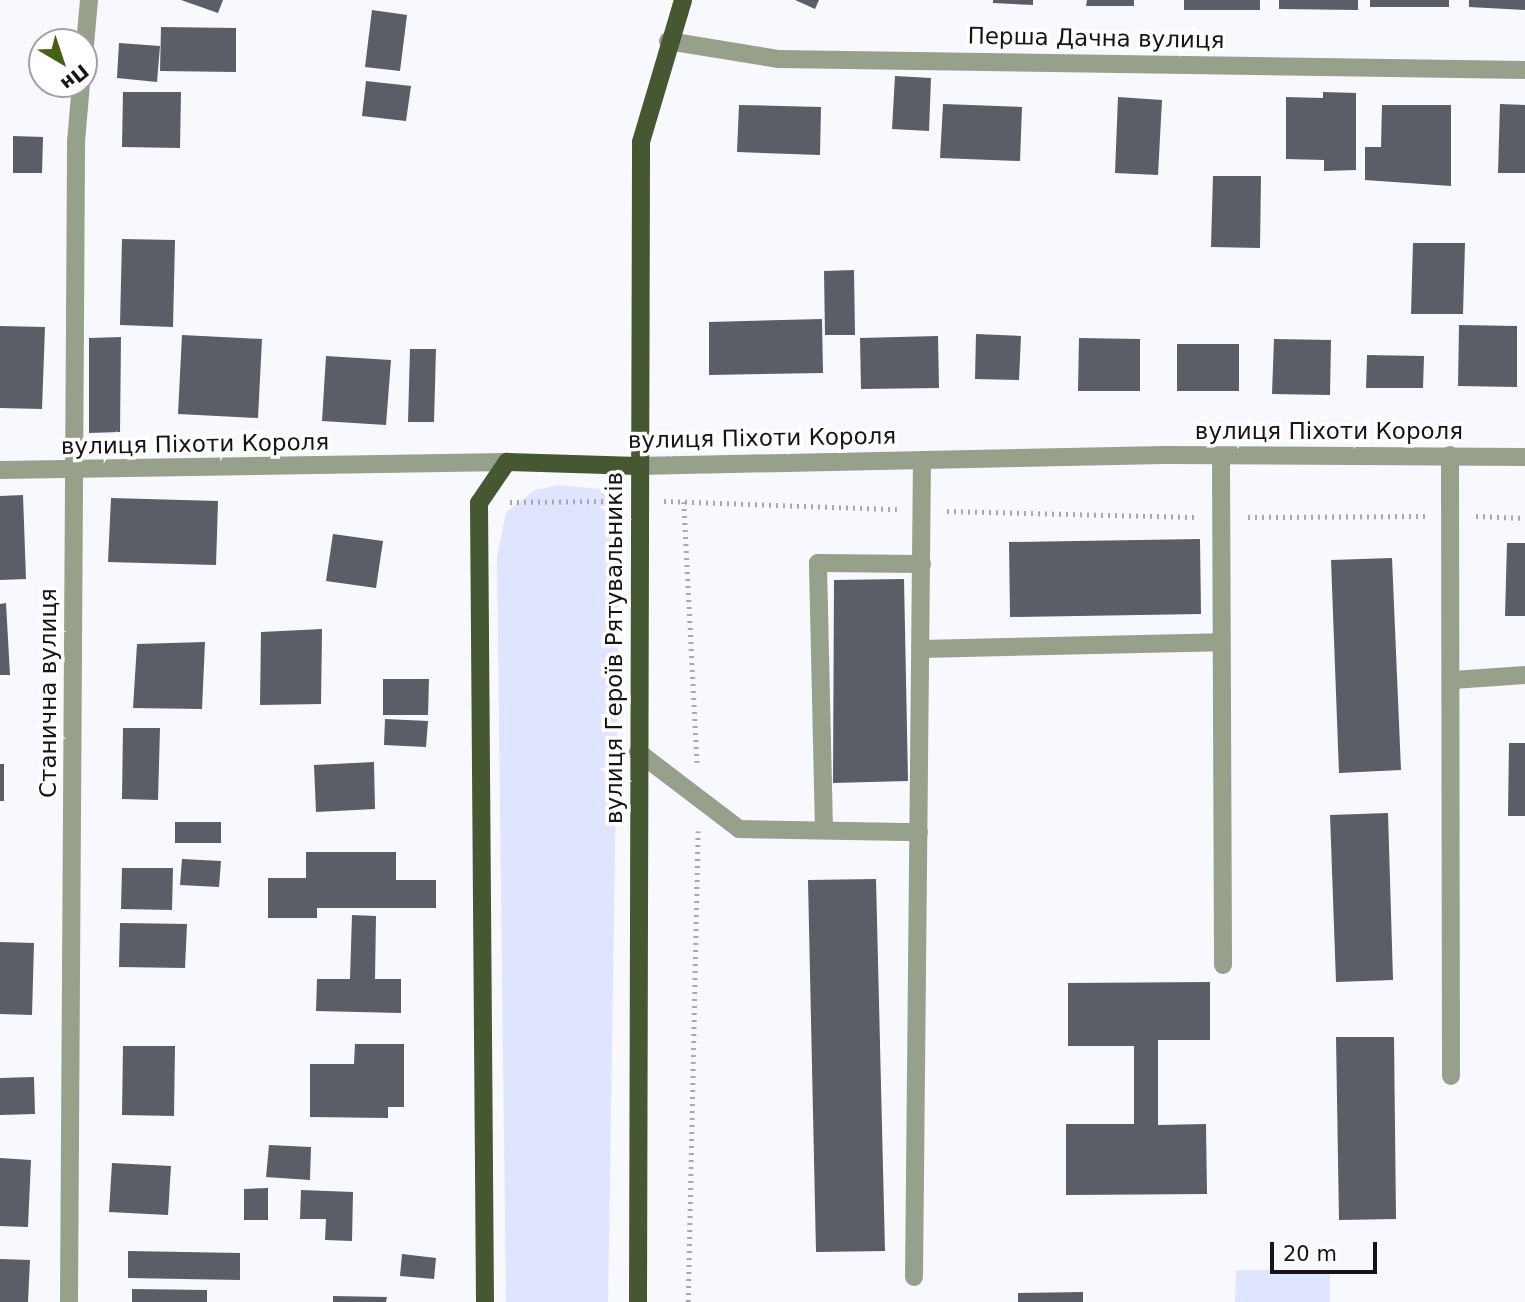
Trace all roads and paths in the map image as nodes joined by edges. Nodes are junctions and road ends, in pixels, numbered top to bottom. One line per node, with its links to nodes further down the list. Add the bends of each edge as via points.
1 (89, 0): 3 (street)
2 (683, 0): 4 (main road, вулиця Героїв Рятувальників)
3 (86, 28)
4 (668, 41): 5 (street, Перша Дачна вулиця, via 778,59); 12 (main road, вулиця Героїв Рятувальників, via 641,142)
5 (1525, 70)
6 (81, 98): 14 (street, Станична вулиця)
7 (1450, 455): 8 (street, вулиця Піхоти Короля); 9 (street, вулиця Піхоти Короля); 19 (street)
8 (1222, 457): 10 (street, вулиця Піхоти Короля); 20 (street)
9 (1525, 457)
10 (922, 460): 12 (street, вулиця Піхоти Короля); 18 (street)
11 (507, 462): 12 (main road, вулиця Піхоти Короля); 14 (street, вулиця Піхоти Короля); 17 (main road)
12 (638, 466): 15 (main road, вулиця Героїв Рятувальників)
13 (0, 470): 14 (street, вулиця Піхоти Короля)
14 (74, 472): 34 (street, Станична вулиця)
15 (637, 501): 16 (path); 17 (path); 27 (main road, вулиця Героїв Рятувальників)
16 (684, 502): 18 (path); 28 (path)
17 (479, 503): 35 (main road)
18 (922, 510): 20 (path); 22 (street)
19 (1451, 516): 20 (path); 21 (path); 26 (street)
20 (1222, 517): 23 (street)
21 (1525, 517)
22 (922, 564): 24 (street); 29 (street, via 818,563)
23 (1221, 642): 24 (street); 31 (street)
24 (921, 649): 30 (street)
25 (1525, 675): 26 (street)
26 (1453, 680): 32 (street)
27 (638, 752): 28 (street); 36 (main road, вулиця Героїв Рятувальників)
28 (699, 798): 29 (street, via 739,829); 37 (path)
29 (824, 830): 30 (street)
30 (919, 832): 33 (street)
31 (1223, 965)
32 (1451, 1076)
33 (914, 1277)
34 (69, 1302)
35 (485, 1302)
36 (638, 1302)
37 (688, 1302)

